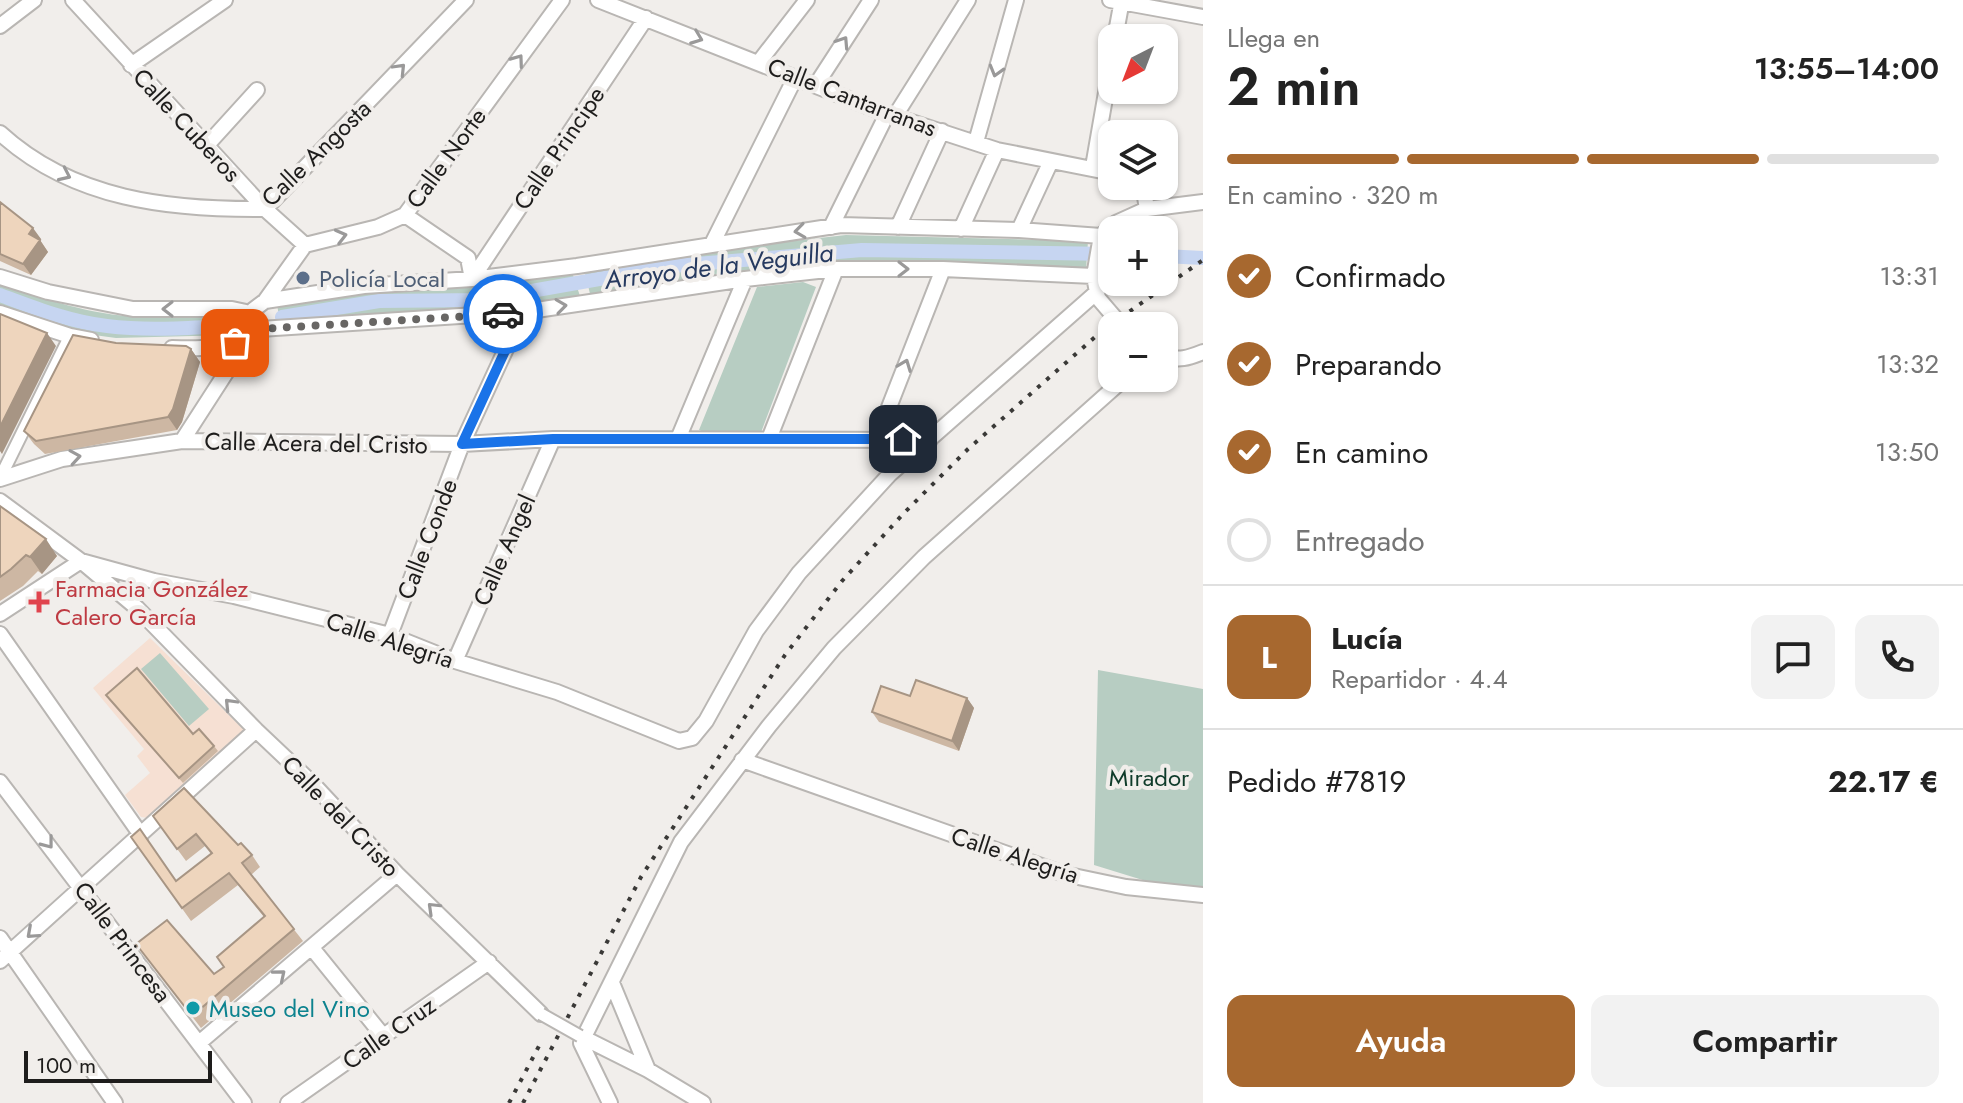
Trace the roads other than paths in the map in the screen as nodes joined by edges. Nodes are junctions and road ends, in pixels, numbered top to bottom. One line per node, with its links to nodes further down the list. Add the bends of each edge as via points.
1 (34, 0): 15 (street)
2 (73, 0): 17 (street, Calle Cuberos)
3 (225, 0): 17 (street)
4 (466, 0): 33 (street, Calle Angosta, one-way to 4)
5 (562, 0): 35 (street, Calle Norte, one-way to 5)
6 (598, 0): 13 (street, Calle Cantarranas)
7 (871, 0): 19 (street, one-way to 7)
8 (968, 0): 22 (street)
9 (1016, 0): 25 (street, one-way to 25)
10 (1118, 1): 12 (street); 14 (street)
11 (802, 2): 16 (street)
12 (1203, 17)
13 (646, 18): 16 (street, Calle Cantarranas, one-way to 16); 49 (street, Calle Principe)
14 (1116, 24)
15 (0, 26)
16 (759, 62): 18 (street, Calle Cantarranas)
17 (131, 65): 26 (street, Calle Cuberos)
18 (795, 78): 19 (street, Calle Cantarranas); 42 (street)
19 (816, 85): 22 (street, Calle Cantarranas)
20 (257, 90): 26 (street)
21 (1104, 104): 29 (street)
22 (891, 115): 23 (street, Calle Cantarranas); 37 (street)
23 (942, 131): 25 (street, Calle Cantarranas); 38 (street)
24 (0, 133): 33 (street, Calle Angosta, one-way to 33, via 42,164 104,193 220,210)
25 (976, 142): 27 (street, Calle Cantarranas)
26 (207, 145): 33 (street, Calle Cuberos)
27 (997, 150): 28 (street, Calle Cantarranas); 39 (street)
28 (1051, 161): 29 (street, Calle Cantarranas); 40 (street)
29 (1093, 167): 30 (street, Calle Cantarranas)
30 (1098, 169)
31 (1144, 200): 34 (street)
32 (1203, 202): 34 (street)
33 (265, 209): 43 (street, Calle Cuberos)
34 (1147, 209): 36 (street)
35 (405, 215): 43 (street, Calle Norte, one-way to 35); 49 (street, via 468,258)
36 (1132, 216)
37 (831, 227): 38 (street); 42 (street, one-way to 42)
38 (898, 227): 39 (street)
39 (961, 229): 40 (street)
40 (1019, 230): 41 (street)
41 (1098, 236)
42 (712, 244): 49 (street)
43 (305, 245): 52 (street)
44 (1098, 253): 47 (street)
45 (836, 269): 46 (street, one-way to 46); 50 (street); 66 (street)
46 (943, 269): 47 (street); 63 (street, one-way to 46)
47 (1094, 276): 51 (street)
48 (0, 277): 52 (street, one-way to 48, via 133,309)
49 (472, 279): 52 (street, via 364,286)
50 (745, 279): 53 (street, one-way to 50); 65 (street)
51 (1097, 292): 54 (street); 67 (street)
52 (255, 308): 56 (street, via 241,322)
53 (523, 312): 56 (street); 69 (street, Calle Conde)
54 (1110, 312)
55 (0, 313): 57 (street)
56 (253, 331): 59 (street, via 216,347); 68 (street)
57 (70, 336): 58 (street); 70 (street)
58 (112, 343)
59 (157, 347)
60 (1203, 352): 61 (street)
61 (1178, 360)
62 (1108, 392): 80 (street, via 924,557 834,648)
63 (877, 438): 66 (street, Calle Acera del Cristo); 67 (street, Calle Acera del Cristo)
64 (553, 439): 65 (street, Calle Acera del Cristo); 69 (street, Calle Acera del Cristo); 78 (street, Calle Angel)
65 (678, 439): 66 (street, Calle Acera del Cristo)
66 (769, 439)
67 (930, 440): 78 (street, Calle Alegría, via 890,474 799,573 756,631 692,738 679,741 557,692)
68 (182, 441): 69 (street, Calle Acera del Cristo); 70 (street, Calle Acera del Cristo, one-way to 68, via 62,459)
69 (462, 444): 77 (street, Calle Conde)
70 (0, 478)
71 (0, 501): 72 (street, Calle del Cristo)
72 (81, 561): 73 (street, Calle Alegría); 74 (street, Calle del Cristo); 75 (street)
73 (154, 581): 74 (street, via 145,585); 77 (street, Calle Alegría)
74 (137, 608): 79 (street, Calle del Cristo, one-way to 74)
75 (0, 614)
76 (0, 634): 82 (street)
77 (390, 635): 78 (street, Calle Alegría)
78 (455, 661)
79 (256, 730): 82 (street); 83 (street, Calle del Cristo)
80 (742, 760): 85 (street, Calle Alegría, via 1064,874); 90 (street, via 681,842)
81 (0, 782): 84 (street, Calle Princesa, one-way to 84)
82 (141, 835): 84 (street)
83 (397, 874): 87 (street); 89 (street, Calle del Cristo, one-way to 83)
84 (82, 888): 88 (street, one-way to 88); 94 (street, Calle Princesa)
85 (1203, 895)
86 (0, 938): 88 (street)
87 (312, 948): 92 (street); 94 (street, one-way to 87)
88 (5, 957): 96 (street)
89 (489, 962): 91 (street, Calle del Cristo); 92 (street, Calle Cruz)
90 (612, 983): 93 (street); 95 (street)
91 (541, 1014): 93 (street, Calle del Cristo, bridge)
92 (384, 1037): 98 (street, Calle Cruz)
93 (582, 1037): 95 (street, Calle del Cristo); 99 (street)
94 (199, 1043): 97 (street, Calle Princesa)
95 (648, 1070): 100 (street, Calle del Cristo)
96 (115, 1103)
97 (244, 1103)
98 (288, 1103)
99 (610, 1103)
100 (703, 1103)

